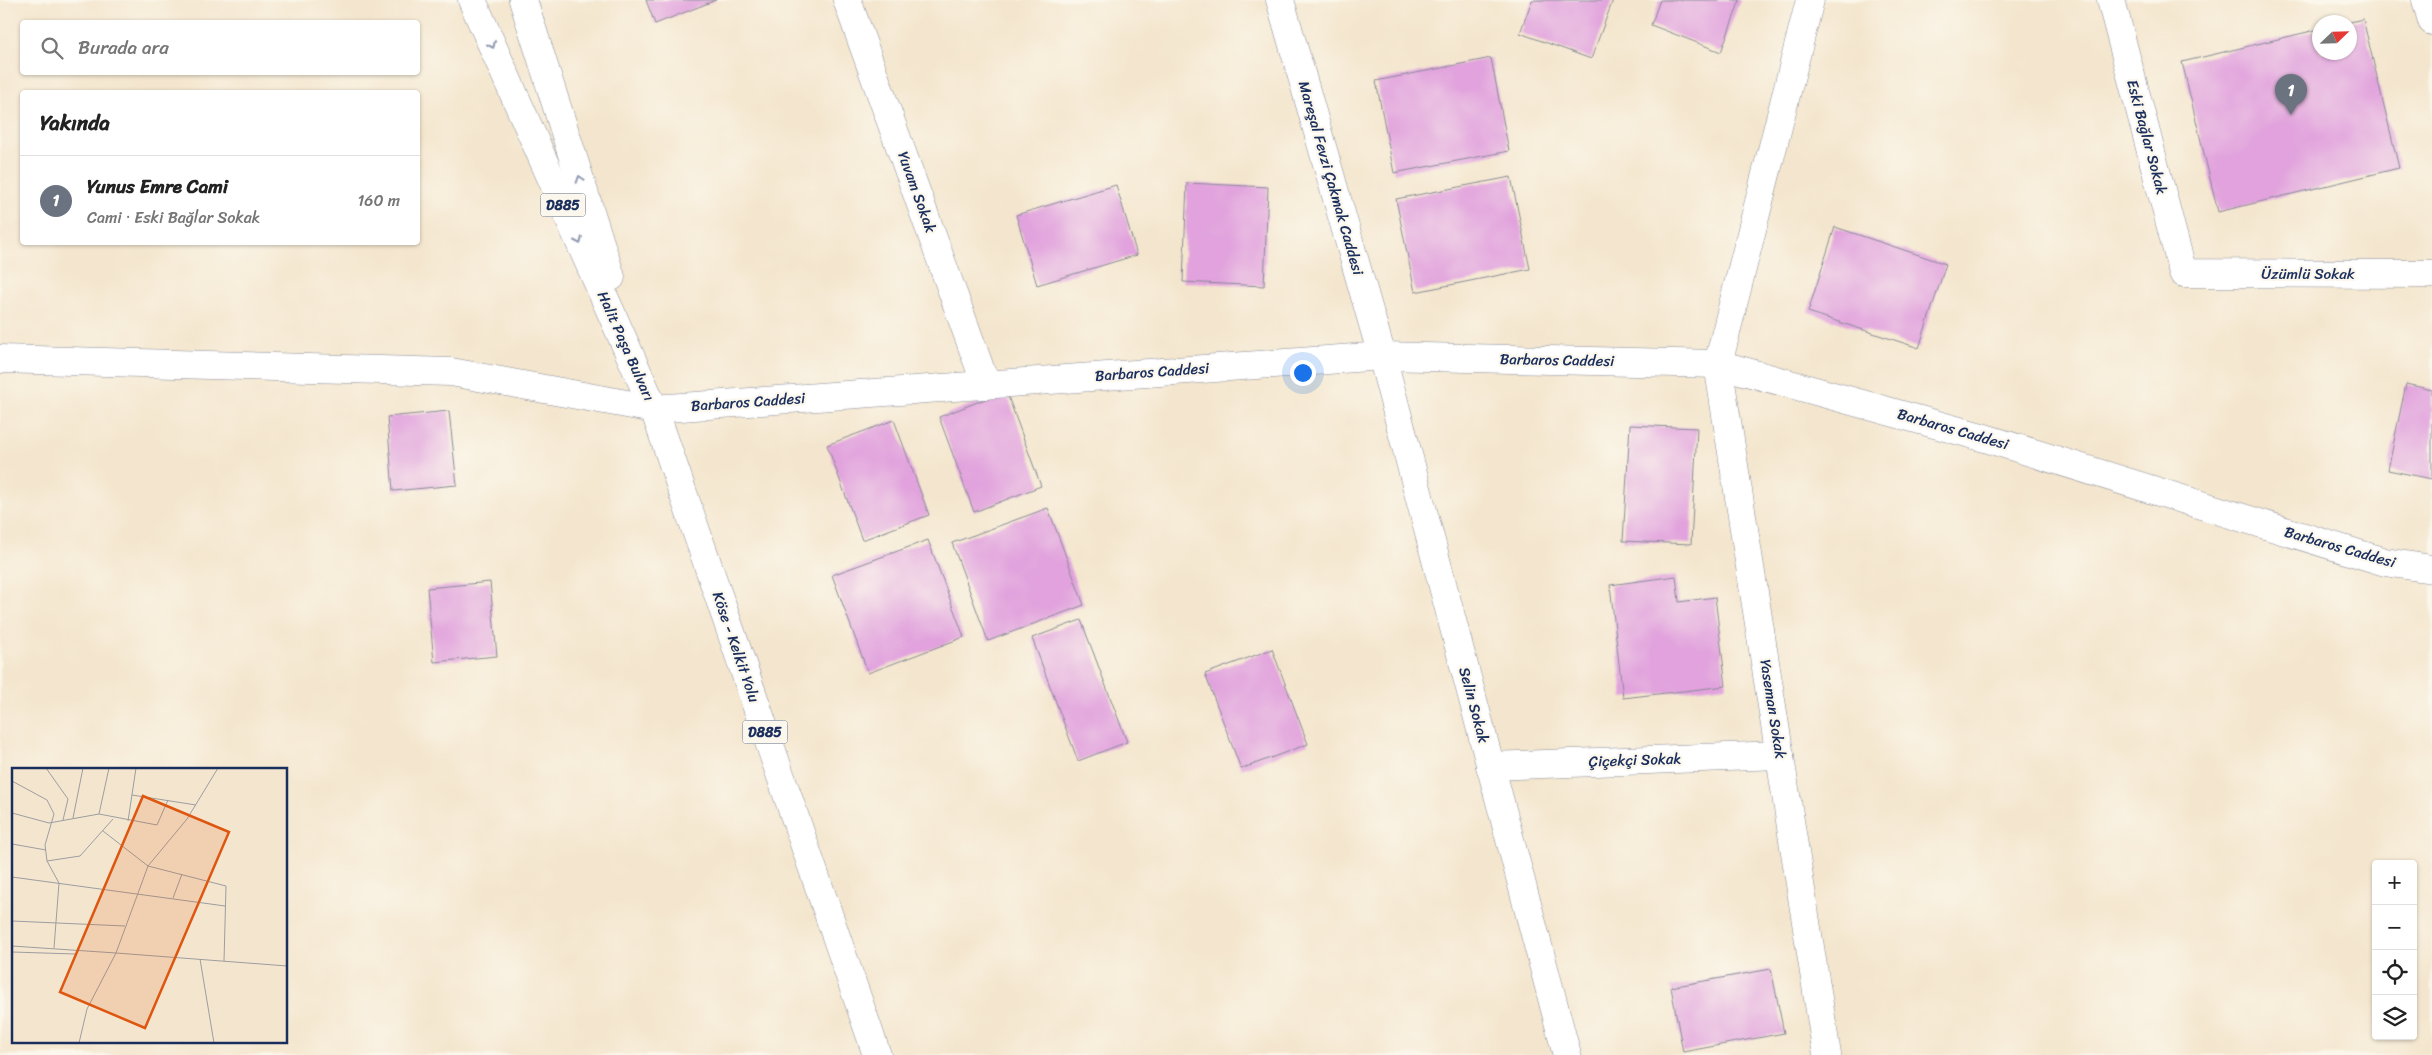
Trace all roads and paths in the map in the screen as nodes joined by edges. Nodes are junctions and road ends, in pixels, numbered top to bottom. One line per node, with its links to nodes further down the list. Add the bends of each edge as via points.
1 (472, 0): 15 (main road, Halit Paşa Bulvarı / D885, one-way to 15)
2 (523, 0): 15 (main road, Halit Paşa Bulvarı / D885, one-way to 2)
3 (847, 0): 14 (main road, Yuvam Sokak)
4 (1280, 0): 11 (main road, Mareşal Fevzi Çakmak Caddesi)
5 (1810, 0): 13 (main road)
6 (2111, 0): 9 (main road, Eski Bağlar Sokak)
7 (2426, 0): 8 (main road)
8 (2432, 21)
9 (2183, 273): 10 (main road, Üzümlü Sokak)
10 (2432, 274)
11 (1382, 356): 13 (main road, Barbaros Caddesi); 14 (main road, Barbaros Caddesi); 18 (main road, Selin Sokak)
12 (0, 359): 15 (main road, Barbaros Caddesi, via 451,372)
13 (1718, 364): 16 (main road, Barbaros Caddesi, via 1985,438 2385,562); 17 (main road, Yaseman Sokak)
14 (986, 385): 15 (main road, Barbaros Caddesi)
15 (654, 409): 19 (main road, Köse - Kelkit Yolu / D885)
16 (2432, 569)
17 (1780, 755): 18 (main road, Çiçekçi Sokak); 21 (main road, Yaseman Sokak)
18 (1490, 766): 20 (main road, Selin Sokak)
19 (877, 1055)
20 (1567, 1055)
21 (1826, 1055)

